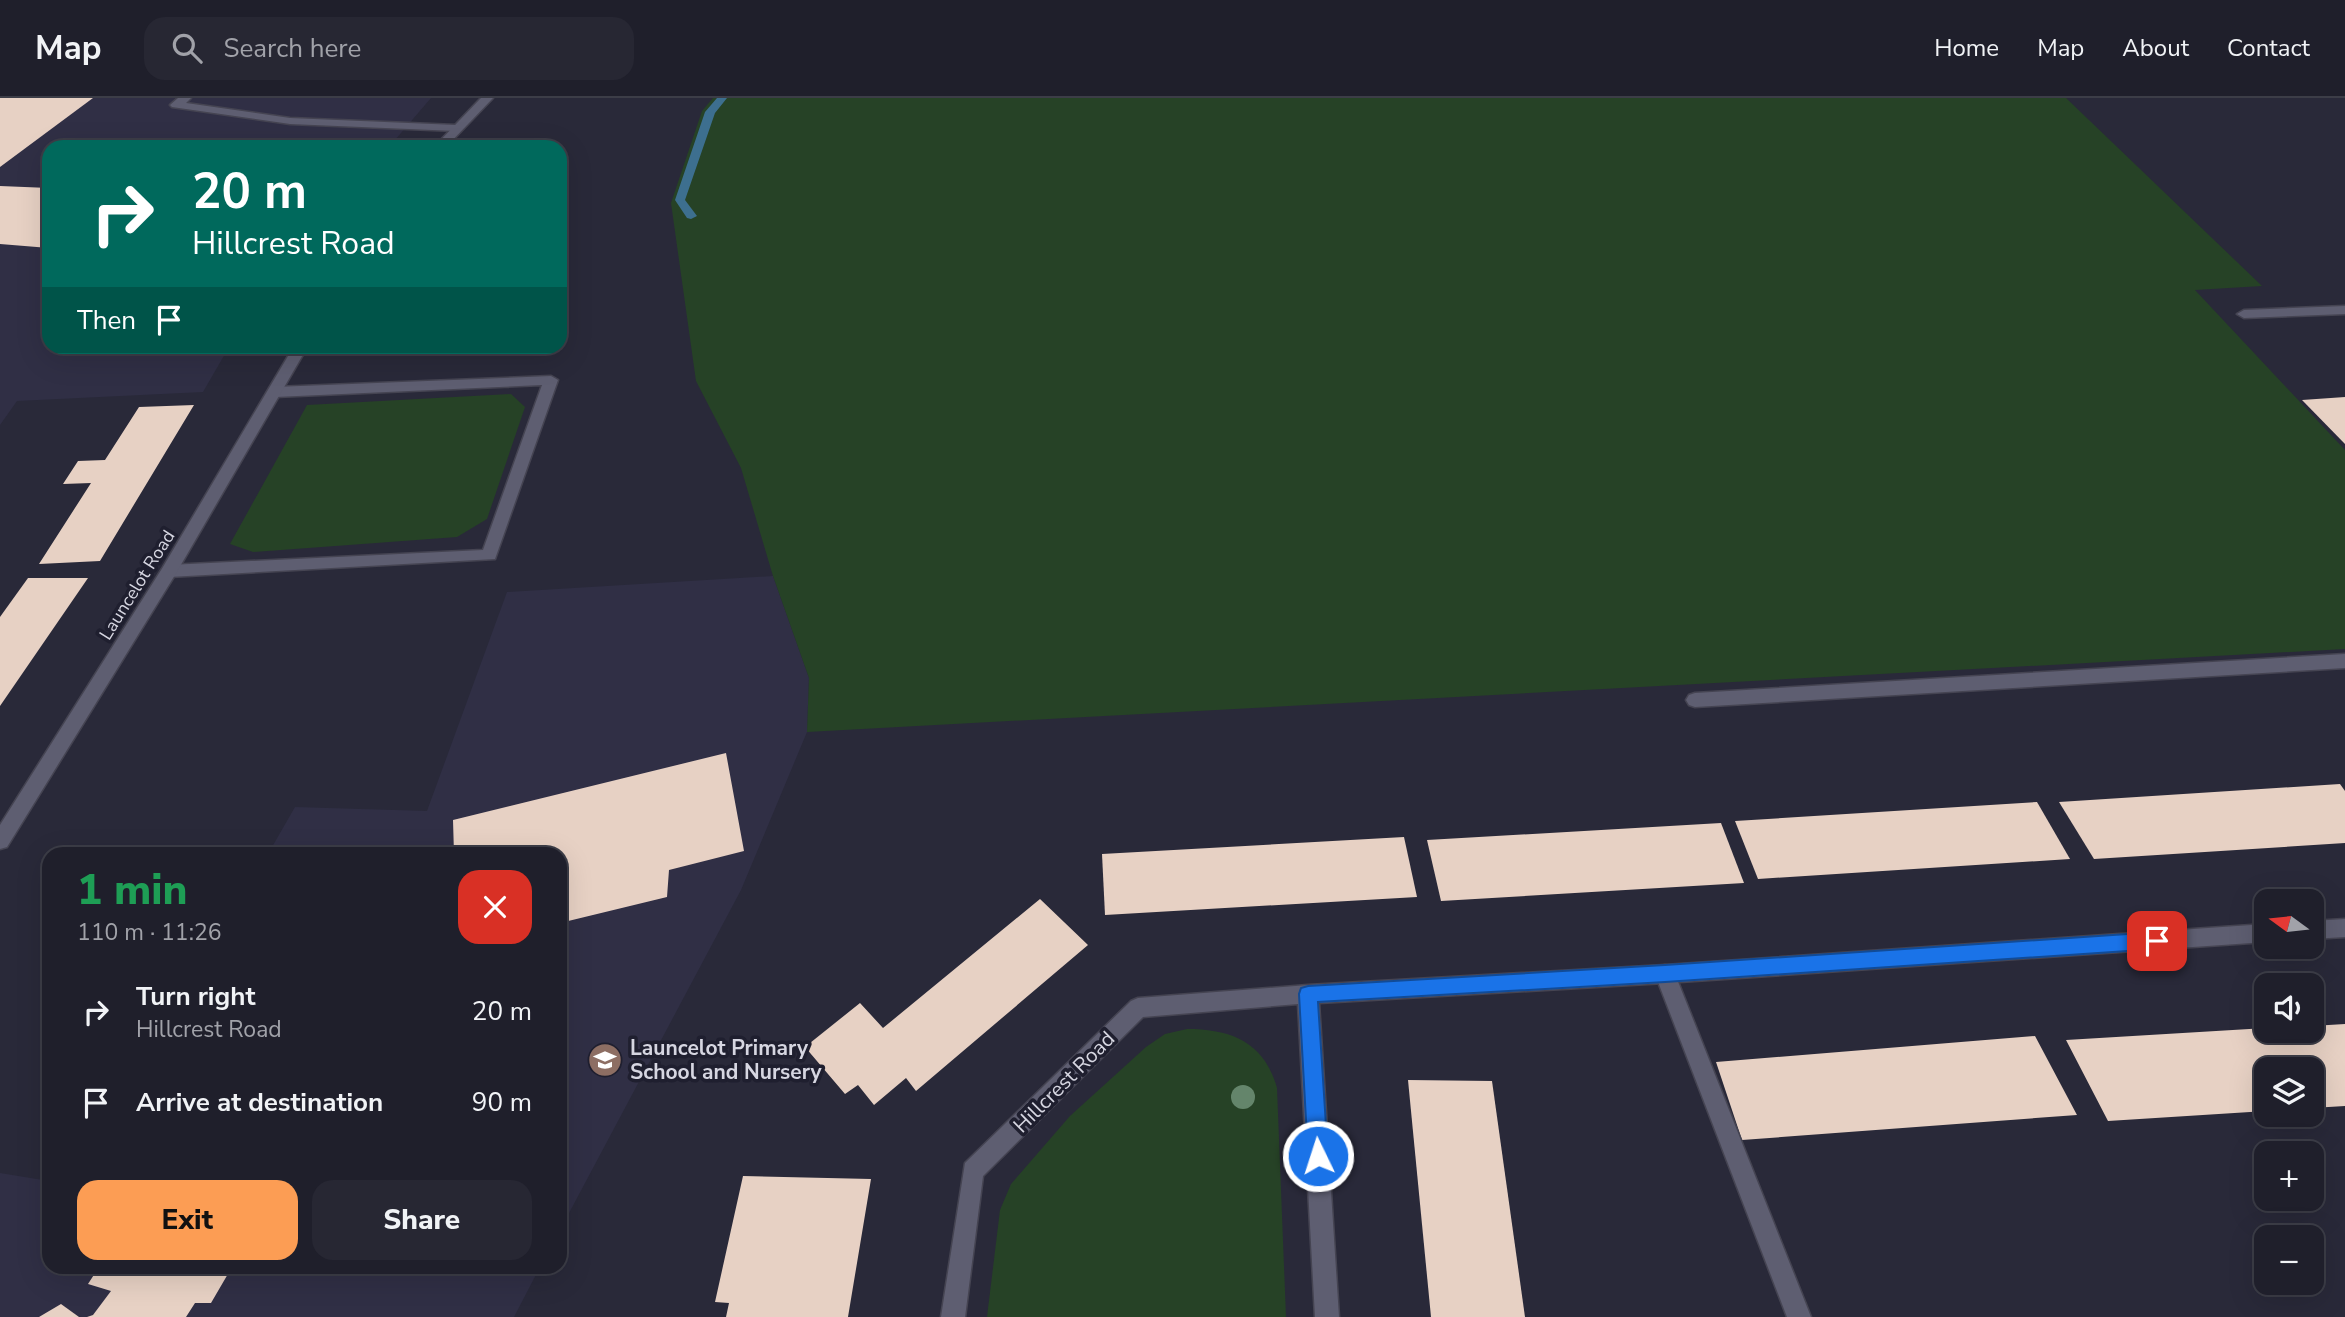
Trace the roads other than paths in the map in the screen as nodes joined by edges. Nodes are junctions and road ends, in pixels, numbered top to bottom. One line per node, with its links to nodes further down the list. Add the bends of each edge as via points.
1 (185, 98): 4 (street, via 176,105)
2 (221, 98): 4 (street)
3 (487, 98): 5 (street)
4 (208, 108): 5 (street, via 290,121)
5 (456, 128): 6 (street)
6 (446, 140)
7 (2343, 312): 8 (street)
8 (2245, 314)
9 (296, 354): 10 (street, Launcelot Road)
10 (275, 392): 11 (street, Launcelot Road); 11 (street, via 551,380 488,555)
11 (169, 571): 14 (street, Launcelot Road)
12 (2345, 661): 13 (street)
13 (1695, 700)
14 (0, 841)
15 (2345, 928): 16 (street)
16 (2324, 929)
17 (2254, 934): 18 (street, Hillcrest Road)
18 (1665, 974): 19 (street, Hillcrest Road); 22 (street)
19 (1308, 994): 20 (street, Hillcrest Road, via 1139,1008 973,1171); 21 (street)
20 (953, 1317)
21 (1327, 1317)
22 (1799, 1317)

